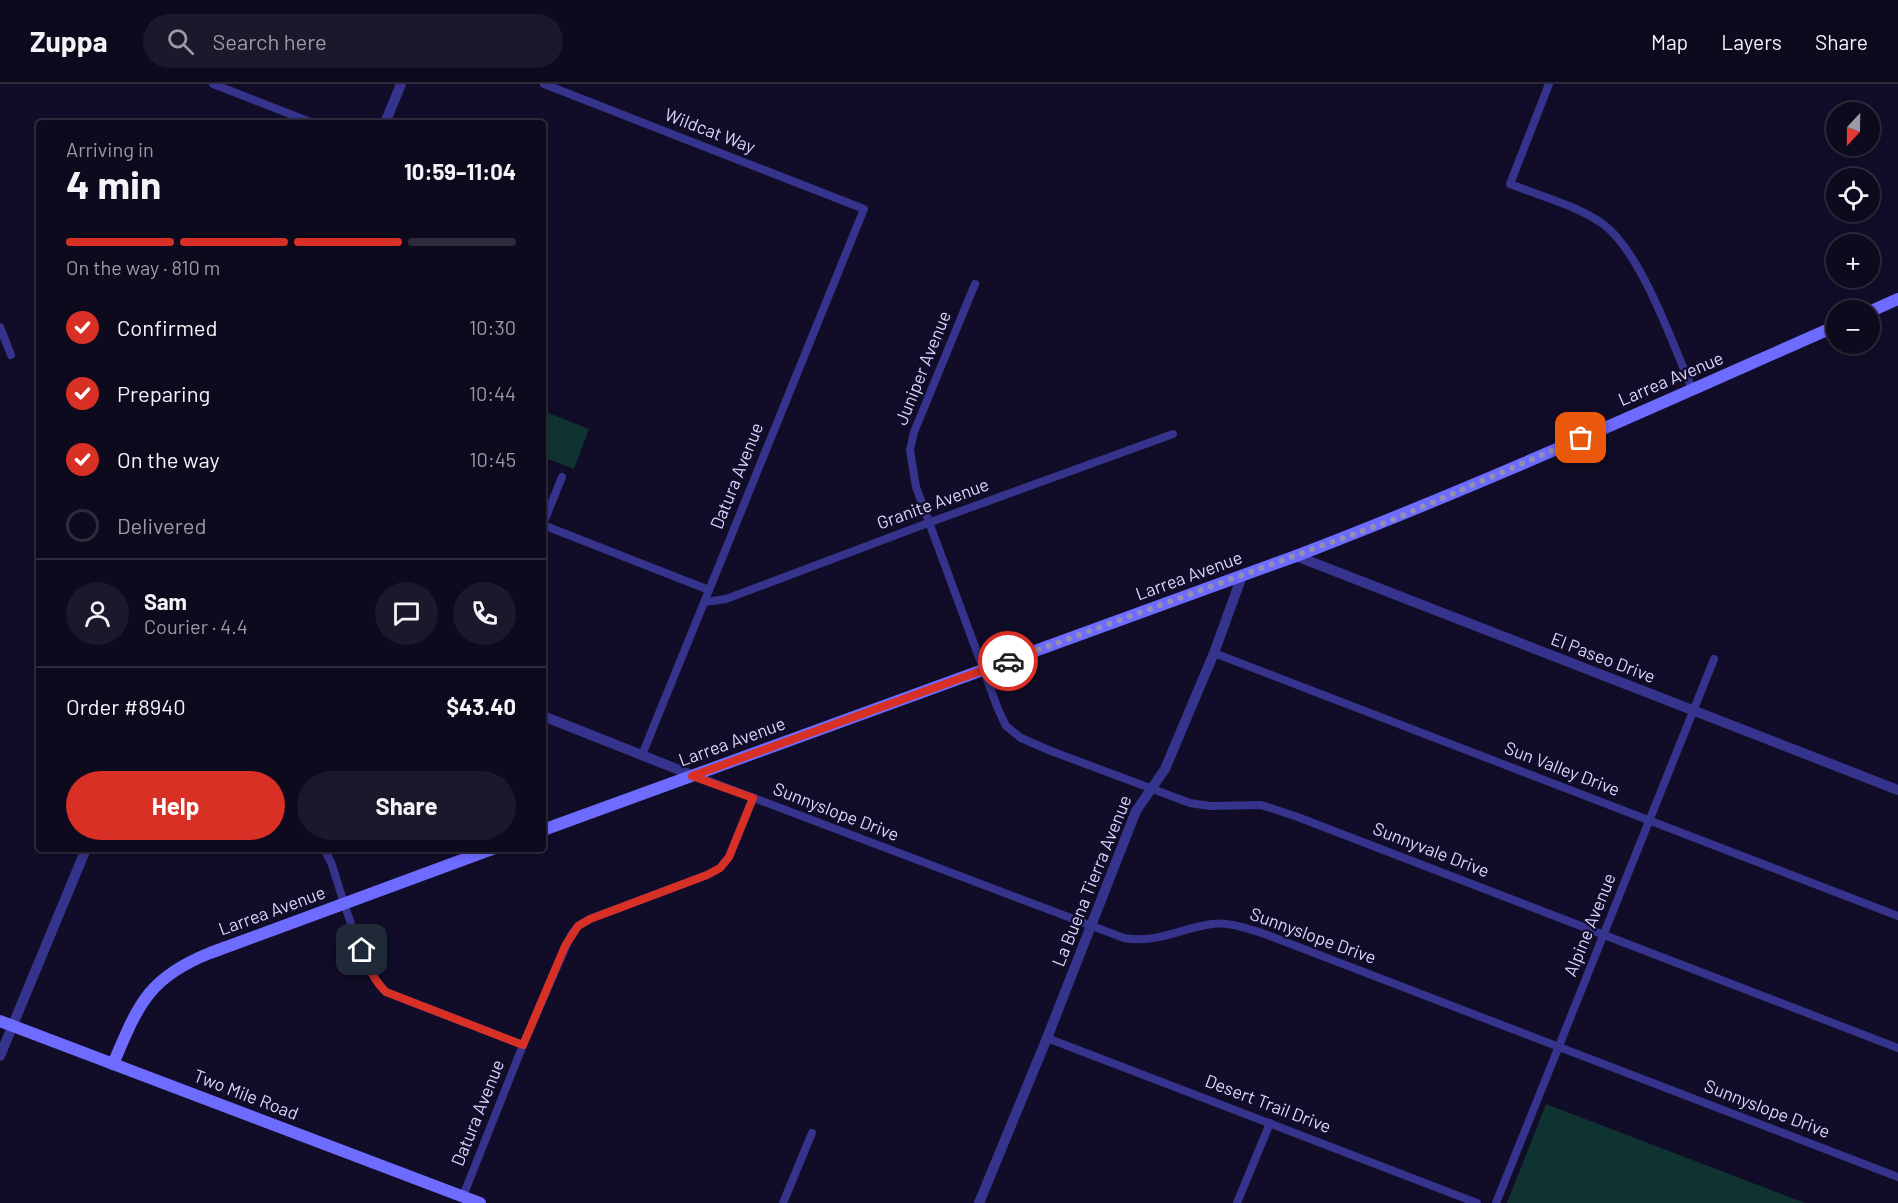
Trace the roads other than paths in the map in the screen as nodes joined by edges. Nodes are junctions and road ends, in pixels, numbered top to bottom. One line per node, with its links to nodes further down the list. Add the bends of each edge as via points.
1 (213, 84): 5 (street)
2 (401, 84): 6 (street)
3 (544, 84): 7 (street, Wildcat Way)
4 (1549, 84): 14 (street, via 1510,184 1604,225 1643,276)
5 (305, 120)
6 (386, 120)
7 (864, 209): 22 (street, Datura Avenue)
8 (975, 284): 18 (street, Juniper Avenue, via 910,450 916,487)
9 (1898, 300): 10 (main road)
10 (1880, 307)
11 (0, 327): 13 (street)
12 (1826, 331): 14 (main road, Larrea Avenue)
13 (11, 355)
14 (1692, 389): 20 (main road, Larrea Avenue, via 1460,492)
15 (1173, 434): 18 (street, Granite Avenue)
16 (562, 477): 17 (street)
17 (546, 517)
18 (928, 523): 23 (street, Granite Avenue, via 726,599); 26 (street, Juniper Avenue)
19 (546, 526): 22 (street)
20 (1296, 556): 21 (main road, Larrea Avenue); 27 (street, El Paseo Drive)
21 (1242, 576): 24 (street, La Buena Tierra Avenue); 26 (main road, Larrea Avenue)
22 (709, 590): 23 (street, Datura Avenue)
23 (705, 602): 29 (street, Datura Avenue)
24 (1214, 653): 31 (street, La Buena Tierra Avenue, via 1164,769); 34 (street, Sun Valley Drive)
25 (1714, 659): 27 (street, Alpine Avenue)
26 (983, 670): 30 (main road, Larrea Avenue); 31 (street, Sunnyvale Drive, via 1006,726 1021,738)
27 (1694, 711): 32 (street, El Paseo Drive); 34 (street, Alpine Avenue)
28 (546, 717): 29 (street, Sunnyslope Drive)
29 (642, 755): 30 (street, Sunnyslope Drive)
30 (692, 776): 33 (street, Sunnyslope Drive); 35 (main road, Larrea Avenue)
31 (1150, 788): 41 (street, La Buena Tierra Avenue, via 1136,811); 42 (street, Sunnyvale Drive, via 1190,803 1261,805 1295,816)
32 (1898, 790)
33 (753, 798): 41 (street, Sunnyslope Drive); 46 (street, Datura Avenue, via 729,857 720,868 578,926 565,946)
34 (1649, 821): 40 (street, Sun Valley Drive); 42 (street, Alpine Avenue)
35 (546, 829)
36 (85, 852): 44 (street)
37 (326, 852): 39 (street)
38 (484, 852): 39 (main road, Larrea Avenue)
39 (345, 903): 46 (street, via 372,974 386,992); 50 (main road, Larrea Avenue, via 174,969 149,991 130,1021)
40 (1898, 916)
41 (1090, 926): 45 (street, La Buena Tierra Avenue); 47 (street, Sunnyslope Drive, via 1133,940 1159,938 1211,924 1237,925)
42 (1604, 935): 47 (street, Alpine Avenue); 48 (street, Sunnyvale Drive)
43 (0, 1021): 44 (main road, Two Mile Road)
44 (12, 1025): 49 (street); 50 (main road, Two Mile Road)
45 (1047, 1038): 51 (street, Desert Trail Drive); 57 (street, La Buena Tierra Avenue)
46 (523, 1045): 54 (street, Datura Avenue)
47 (1560, 1047): 53 (street, Sunnyslope Drive); 60 (street, Alpine Avenue)
48 (1898, 1048)
49 (0, 1056)
50 (113, 1064): 54 (main road, Two Mile Road)
51 (1270, 1123): 58 (street); 59 (street, Desert Trail Drive)
52 (812, 1133): 56 (street)
53 (1898, 1177)
54 (463, 1196): 55 (main road, Two Mile Road)
55 (480, 1203)
56 (783, 1203)
57 (979, 1203)
58 (1237, 1203)
59 (1477, 1203)
60 (1496, 1203)

